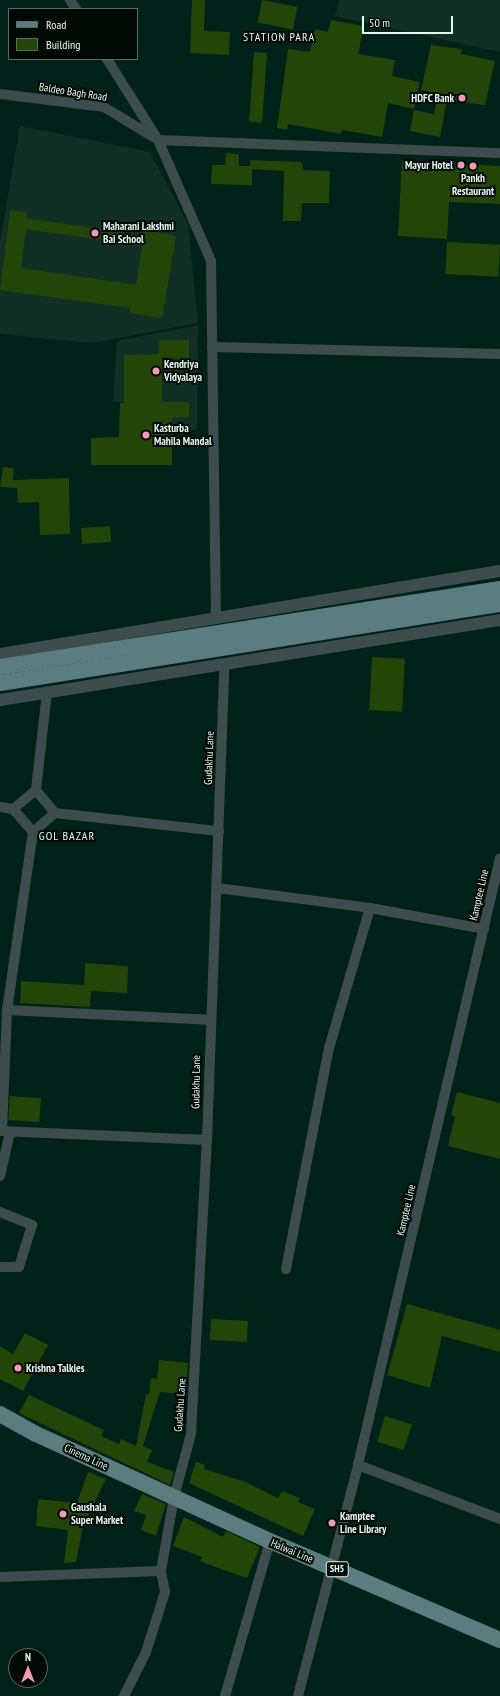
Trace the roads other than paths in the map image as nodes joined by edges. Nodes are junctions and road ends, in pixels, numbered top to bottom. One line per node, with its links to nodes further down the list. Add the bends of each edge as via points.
1 (108, 60): 3 (street)
2 (0, 94): 3 (street, Baldeo Bagh Road, via 104,107)
3 (158, 140): 4 (street); 5 (street, via 211,261)
4 (500, 153)
5 (212, 347): 6 (street); 10 (street)
6 (500, 354)
7 (500, 571): 10 (street)
8 (500, 589): 13 (main road)
9 (500, 604): 15 (main road)
10 (216, 618): 12 (street)
11 (500, 620): 14 (street)
12 (0, 654)
13 (0, 666)
14 (224, 666): 16 (street); 22 (street, Gudakhu Lane)
15 (0, 684)
16 (47, 692): 17 (street); 18 (street)
17 (0, 700)
18 (36, 790): 20 (street); 21 (street)
19 (0, 808): 20 (street)
20 (13, 808): 23 (street)
21 (55, 813): 22 (street); 23 (street)
22 (219, 831): 25 (street, Gudakhu Lane)
23 (33, 832): 28 (street)
24 (500, 858): 27 (street, Kamptee Line)
25 (217, 888): 26 (street); 29 (street, Gudakhu Lane)
26 (370, 908): 27 (street); 35 (street, via 329,1048)
27 (484, 929): 37 (street, Kamptee Line)
28 (7, 1010): 29 (street); 30 (street)
29 (209, 1020): 31 (street, Gudakhu Lane)
30 (4, 1131): 31 (street); 32 (street)
31 (206, 1140): 38 (street, Gudakhu Lane, via 191,1434)
32 (0, 1176)
33 (0, 1212): 34 (street, via 32,1225 19,1267)
34 (0, 1267)
35 (286, 1269)
36 (0, 1414): 38 (main road, Cinema Line / SH5)
37 (358, 1465): 39 (street); 41 (street, Kamptee Line)
38 (174, 1497): 40 (main road, Halwai Line / SH5); 42 (street, Gudakhu Lane)
39 (500, 1518)
40 (270, 1541): 41 (main road, Halwai Line / SH5); 46 (street)
41 (332, 1567): 44 (main road, Halwai Line / SH5); 47 (street, Kamptee Line)
42 (161, 1571): 43 (street); 45 (street, via 165,1592 146,1652)
43 (0, 1577)
44 (500, 1640)
45 (124, 1696)
46 (225, 1696)
47 (298, 1696)

